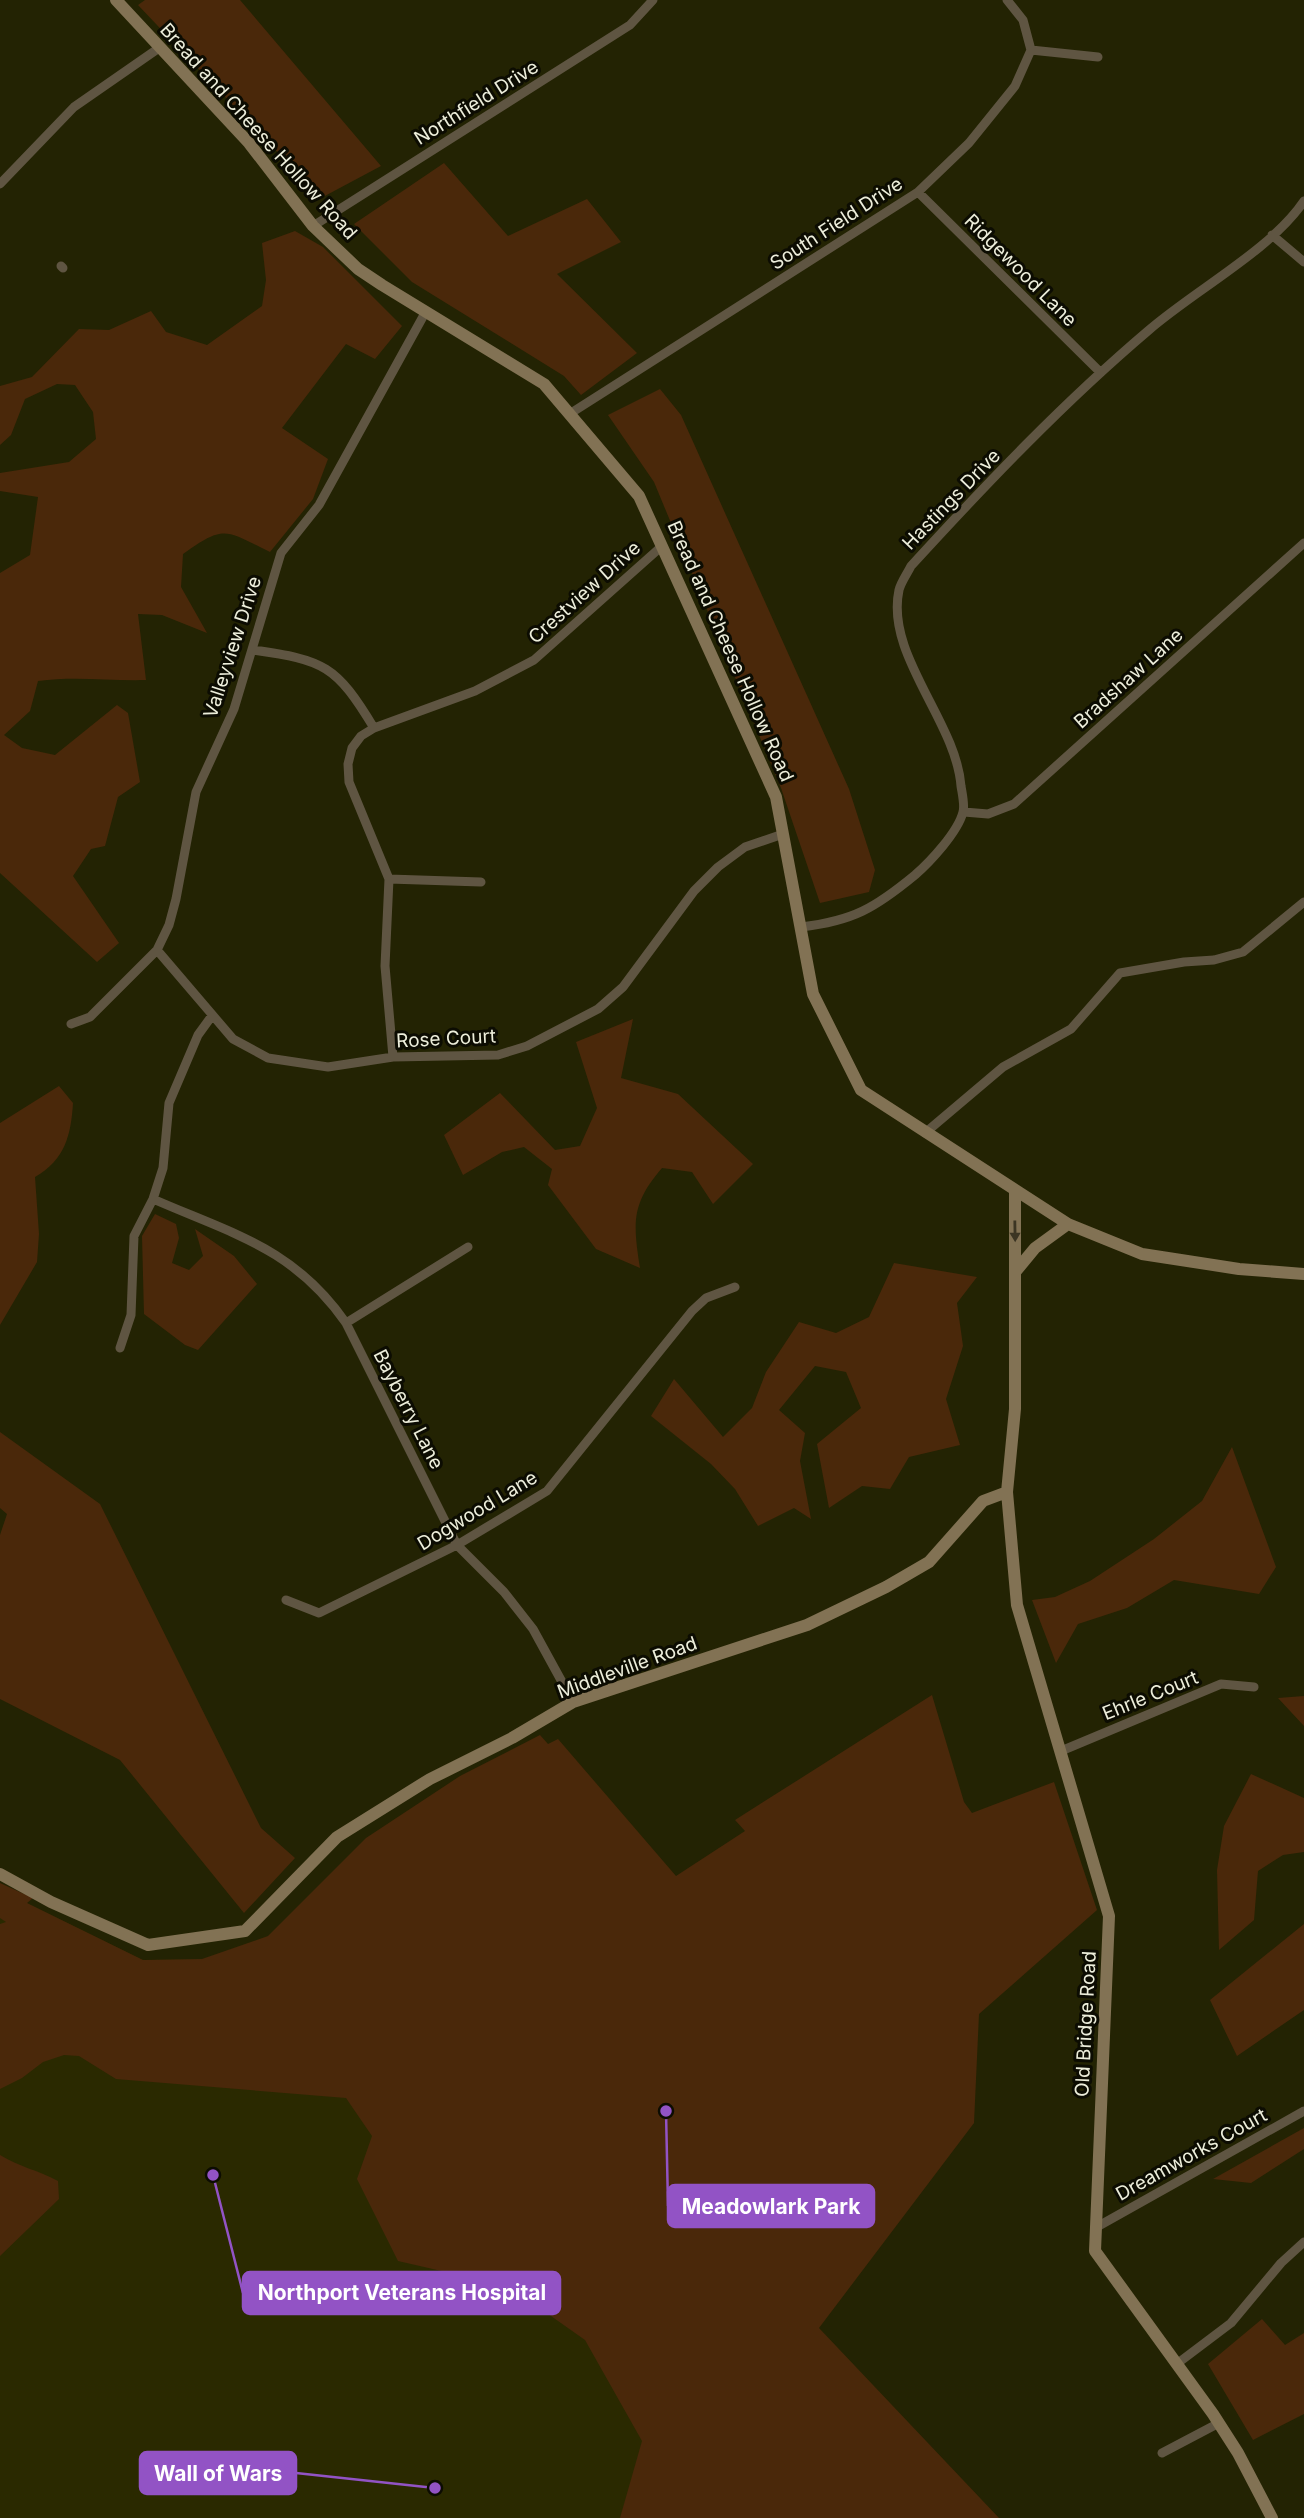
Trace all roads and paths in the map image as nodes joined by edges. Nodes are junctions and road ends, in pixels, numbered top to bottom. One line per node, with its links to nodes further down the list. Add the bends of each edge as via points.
1 (118, 0): 4 (street, Bread and Cheese Hollow Road)
2 (653, 0): 10 (street, Northfield Drive, via 630,25)
3 (1007, 0): 5 (street, via 1023,20)
4 (159, 48): 7 (street, via 74,107); 10 (street, Bread and Cheese Hollow Road, via 249,144)
5 (1031, 50): 6 (street); 8 (street, South Field Drive, via 1015,86 969,143)
6 (1098, 57)
7 (0, 184)
8 (918, 192): 14 (street, Ridgewood Lane); 15 (street, South Field Drive)
9 (1304, 201): 11 (street, Hastings Drive)
10 (313, 226): 13 (street, Bread and Cheese Hollow Road, via 358,269)
11 (1272, 235): 12 (street); 14 (street, Hastings Drive)
12 (1304, 262)
13 (425, 313): 15 (street, Bread and Cheese Hollow Road, via 544,384); 18 (street, Valleyview Drive, via 319,505 281,553)
14 (1100, 372): 20 (street, Hastings Drive, via 927,548 900,589 897,619 951,746 961,776)
15 (571, 413): 17 (street, Bread and Cheese Hollow Road, via 639,496)
16 (1304, 542): 20 (street, Bradshaw Lane, via 1014,804 988,814)
17 (662, 546): 19 (street, Crestview Drive, via 534,660 475,691); 21 (street, Bread and Cheese Hollow Road, via 776,797)
18 (253, 650): 19 (street, via 303,657 338,675); 26 (street, Valleyview Drive, via 234,709 196,792 176,899)
19 (374, 727): 22 (street, via 352,748 349,782)
20 (964, 812): 25 (street, via 933,859 883,902 837,923)
21 (783, 834): 25 (street, Bread and Cheese Hollow Road); 29 (street, Rose Court, via 745,847 718,867 694,891 623,986 598,1009 527,1046 498,1055)
22 (389, 879): 23 (street); 29 (street, via 385,966)
23 (481, 882)
24 (1304, 902): 30 (street, via 1243,952 1120,973 1071,1029 1003,1067)
25 (801, 927): 30 (street, Bread and Cheese Hollow Road, via 813,994 861,1090)
26 (157, 950): 27 (street, Rose Court); 28 (street, Valleyview Drive, via 90,1017)
27 (211, 1017): 29 (street, Rose Court, via 233,1039 268,1058 328,1067); 32 (street, via 198,1035 169,1103 163,1168)
28 (71, 1024)
29 (393, 1057)
30 (925, 1133): 31 (street, Bread and Cheese Hollow Road)
31 (1015, 1192): 33 (street, Bread and Cheese Hollow Road); 35 (street, one-way to 35)
32 (153, 1199): 38 (street, Bayberry Lane, via 279,1255 318,1287); 39 (street, via 134,1236 131,1315)
33 (1068, 1224): 35 (street, via 1035,1248); 36 (street, Bread and Cheese Hollow Road, via 1142,1254)
34 (468, 1247): 38 (street)
35 (1016, 1271): 40 (street, via 1015,1409)
36 (1304, 1274)
37 (735, 1287): 41 (street, Dogwood Lane, via 706,1298 692,1311 547,1491)
38 (346, 1323): 41 (street, Bayberry Lane)
39 (120, 1348)
40 (1007, 1492): 44 (street, Middleville Road, via 983,1500 929,1562 886,1587 796,1629); 45 (street, Old Bridge Road, via 1017,1605)
41 (457, 1545): 42 (street, Dogwood Lane, via 319,1613); 44 (street, Bayberry Lane, via 533,1629)
42 (286, 1600)
43 (1254, 1687): 45 (street, Ehrle Court, via 1222,1684)
44 (573, 1702): 46 (street, Middleville Road, via 430,1779 337,1837 245,1930 148,1945)
45 (1061, 1751): 48 (street, Old Bridge Road, via 1109,1916)
46 (0, 1874)
47 (1304, 2111): 48 (street, Dreamworks Court)
48 (1094, 2228): 50 (street, Old Bridge Road, via 1100,2259)
49 (1304, 2242): 50 (street, via 1231,2323)
50 (1178, 2363): 51 (street, Old Bridge Road)
51 (1219, 2423): 52 (street); 53 (street, Old Bridge Road)
52 (1162, 2453)
53 (1272, 2518)

